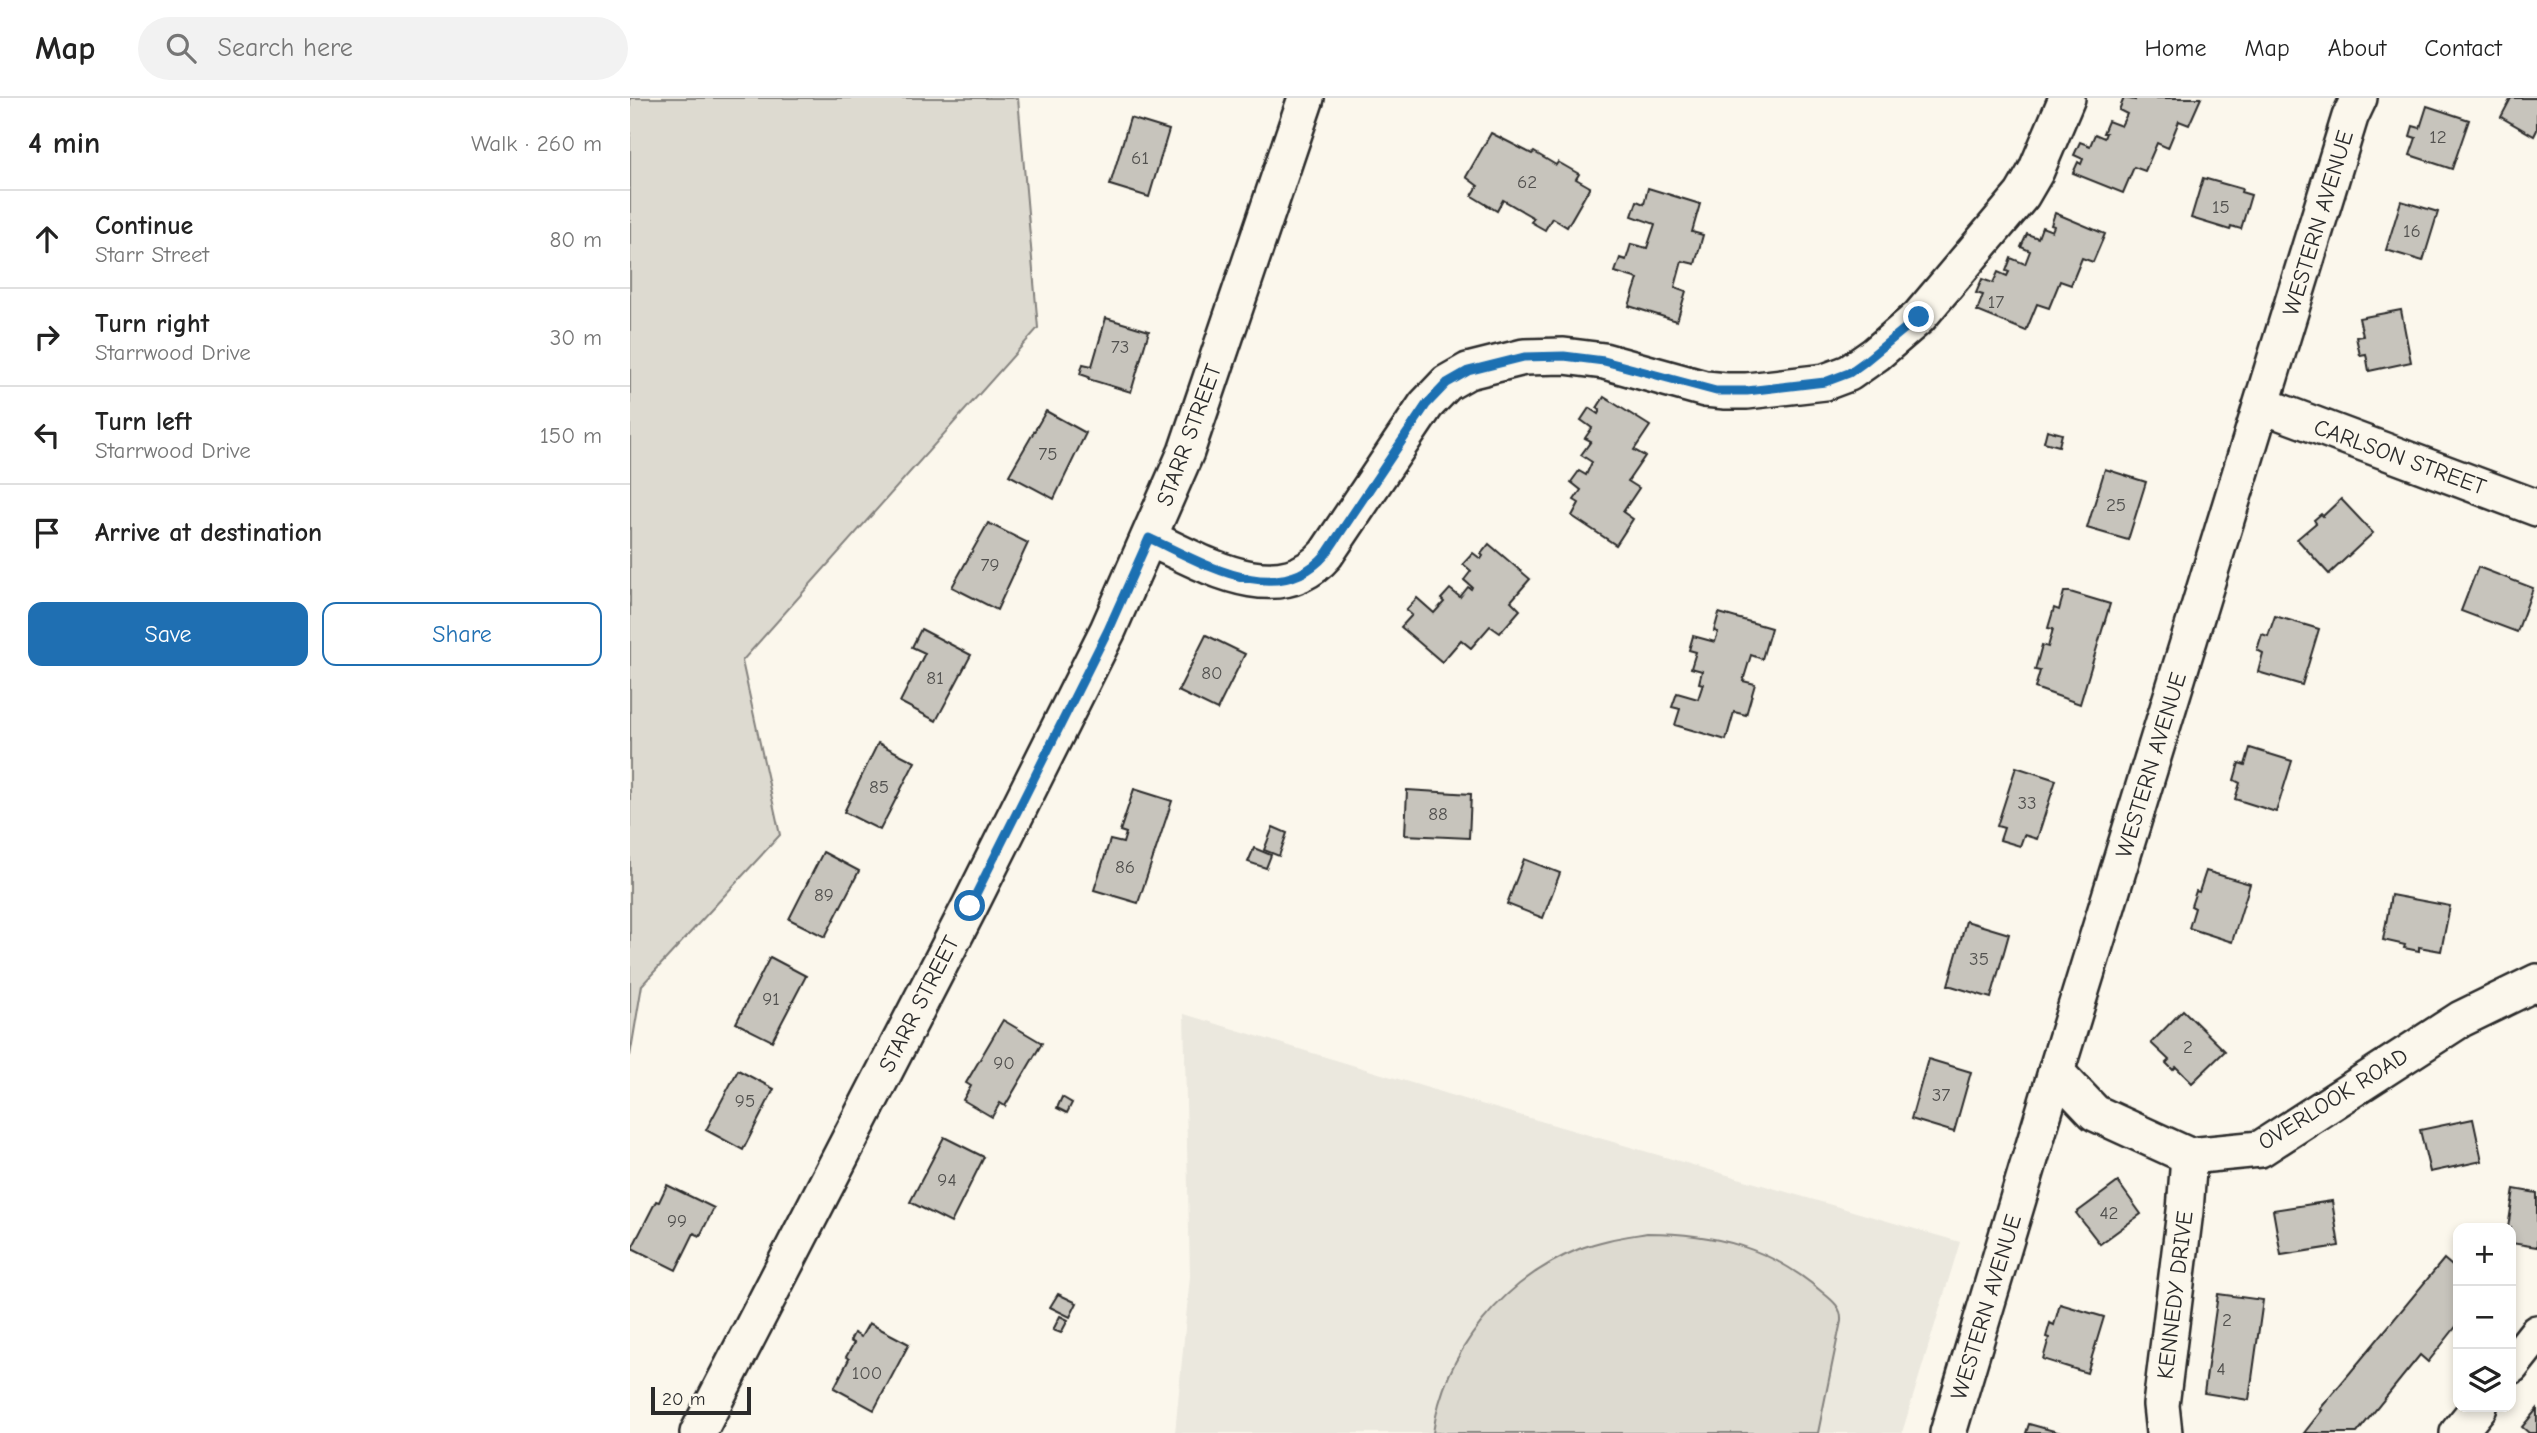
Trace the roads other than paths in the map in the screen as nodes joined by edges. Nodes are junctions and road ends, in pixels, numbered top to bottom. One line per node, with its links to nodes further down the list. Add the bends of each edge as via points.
1 (1306, 98): 6 (street, STARR STREET, via 1186,452)
2 (2067, 98): 6 (street, via 2022,195 1919,317 1849,373 1825,382 1726,391 1604,361 1544,356 1504,361 1468,371 1437,393 1326,554 1301,576 1254,580)
3 (2359, 98): 4 (street, WESTERN AVENUE)
4 (2262, 405): 5 (street, CARLSON STREET); 8 (street, WESTERN AVENUE)
5 (2537, 508)
6 (1149, 538): 13 (street, STARR STREET, via 970,906)
7 (2537, 982): 9 (street, OVERLOOK ROAD, via 2461,1019 2260,1149)
8 (2056, 1072): 9 (street, via 2095,1113); 14 (street, WESTERN AVENUE)
9 (2189, 1156): 15 (street, KENNEDY DRIVE, via 2161,1405)
10 (2537, 1333): 11 (street)
11 (2516, 1360)
12 (2475, 1412): 16 (street)
13 (698, 1433)
14 (1948, 1433)
15 (2164, 1433)
16 (2458, 1433)

